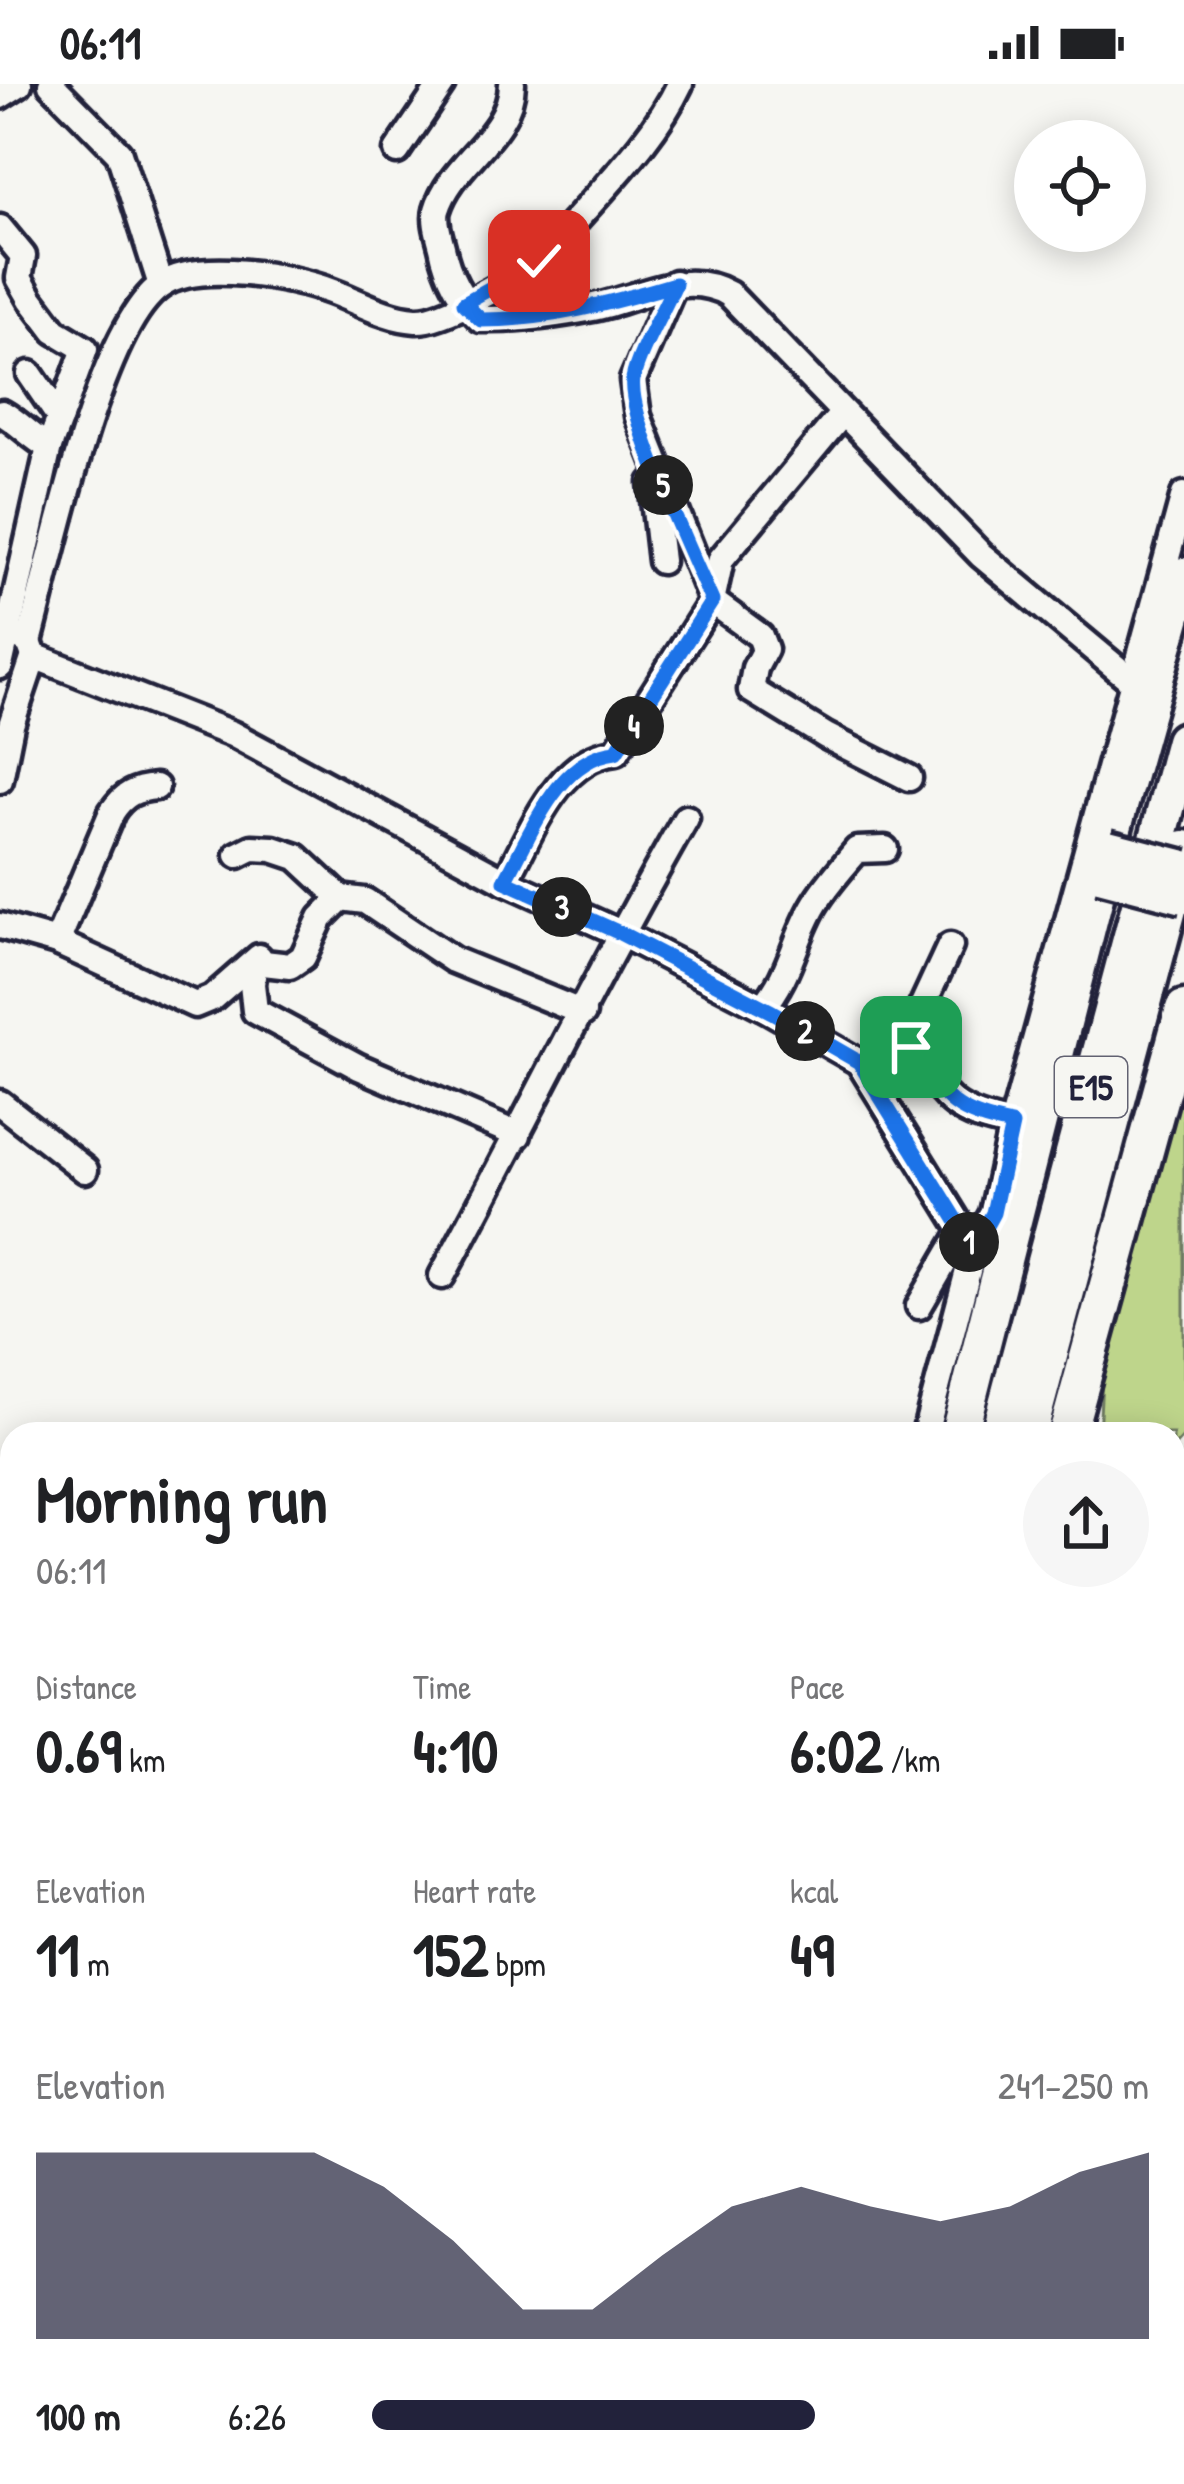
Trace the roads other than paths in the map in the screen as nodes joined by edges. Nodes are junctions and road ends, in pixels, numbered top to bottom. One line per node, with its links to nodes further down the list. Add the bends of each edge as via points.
1 (19, 84): 6 (street)
2 (51, 84): 10 (street, via 119,153)
3 (442, 84): 7 (street)
4 (512, 84): 11 (street, via 501,122 449,184 435,214)
5 (680, 84): 11 (street, via 621,170 539,261)
6 (0, 96)
7 (397, 151)
8 (0, 228): 15 (street, via 22,256 19,278 31,299 55,331 85,349)
9 (675, 284): 11 (street, via 522,320 481,320); 14 (street, via 710,283 729,294); 16 (street, via 633,380)
10 (161, 285): 11 (street, via 237,272 288,278 416,320 437,318); 22 (street, via 108,367)
11 (460, 294)
12 (30, 374): 15 (street)
13 (2, 413): 17 (street)
14 (842, 414): 21 (street, via 722,559); 24 (street, via 981,555)
15 (60, 418): 17 (street)
16 (648, 445): 19 (street); 21 (street)
17 (49, 447): 22 (street)
18 (1184, 495): 24 (street)
19 (661, 562)
20 (1184, 576): 33 (highway)
21 (712, 601): 26 (street, via 760,635 765,649 751,690); 35 (street, via 616,752 579,764 562,782)
22 (17, 639): 23 (street); 27 (street); 35 (street, via 232,734)
23 (0, 666)
24 (1132, 681): 47 (street)
25 (1184, 741): 55 (highway, E15)
26 (909, 778)
27 (0, 780)
28 (156, 787): 40 (street, via 136,789 112,812)
29 (686, 818): 39 (street)
30 (886, 849): 43 (street, via 857,850 841,869)
31 (1184, 849): 56 (highway, E15)
32 (238, 855): 37 (street, via 252,848 297,857)
33 (1103, 861): 34 (highway, bridge); 36 (highway, bridge); 54 (highway)
34 (1184, 869)
35 (505, 881): 39 (street)
36 (1184, 895)
37 (341, 898): 42 (street, via 303,957 290,966); 45 (street, via 364,902 453,960)
38 (0, 926): 40 (street)
39 (620, 933): 43 (street); 45 (street)
40 (57, 942): 42 (street, via 195,1004)
41 (950, 946): 47 (street, via 911,1047 943,1094 972,1118)
42 (259, 957): 48 (street, via 255,1011)
43 (763, 1007): 50 (street, via 859,1062)
44 (1184, 1010): 57 (highway)
45 (583, 1013): 48 (street)
46 (0, 1103): 49 (street)
47 (1012, 1125): 50 (street, via 993,1213)
48 (518, 1136): 51 (street)
49 (85, 1170)
50 (968, 1240): 52 (street); 53 (street)
51 (442, 1276)
52 (919, 1306)
53 (928, 1422)
54 (962, 1422)
55 (1002, 1422)
56 (1031, 1422)
57 (1070, 1422)

